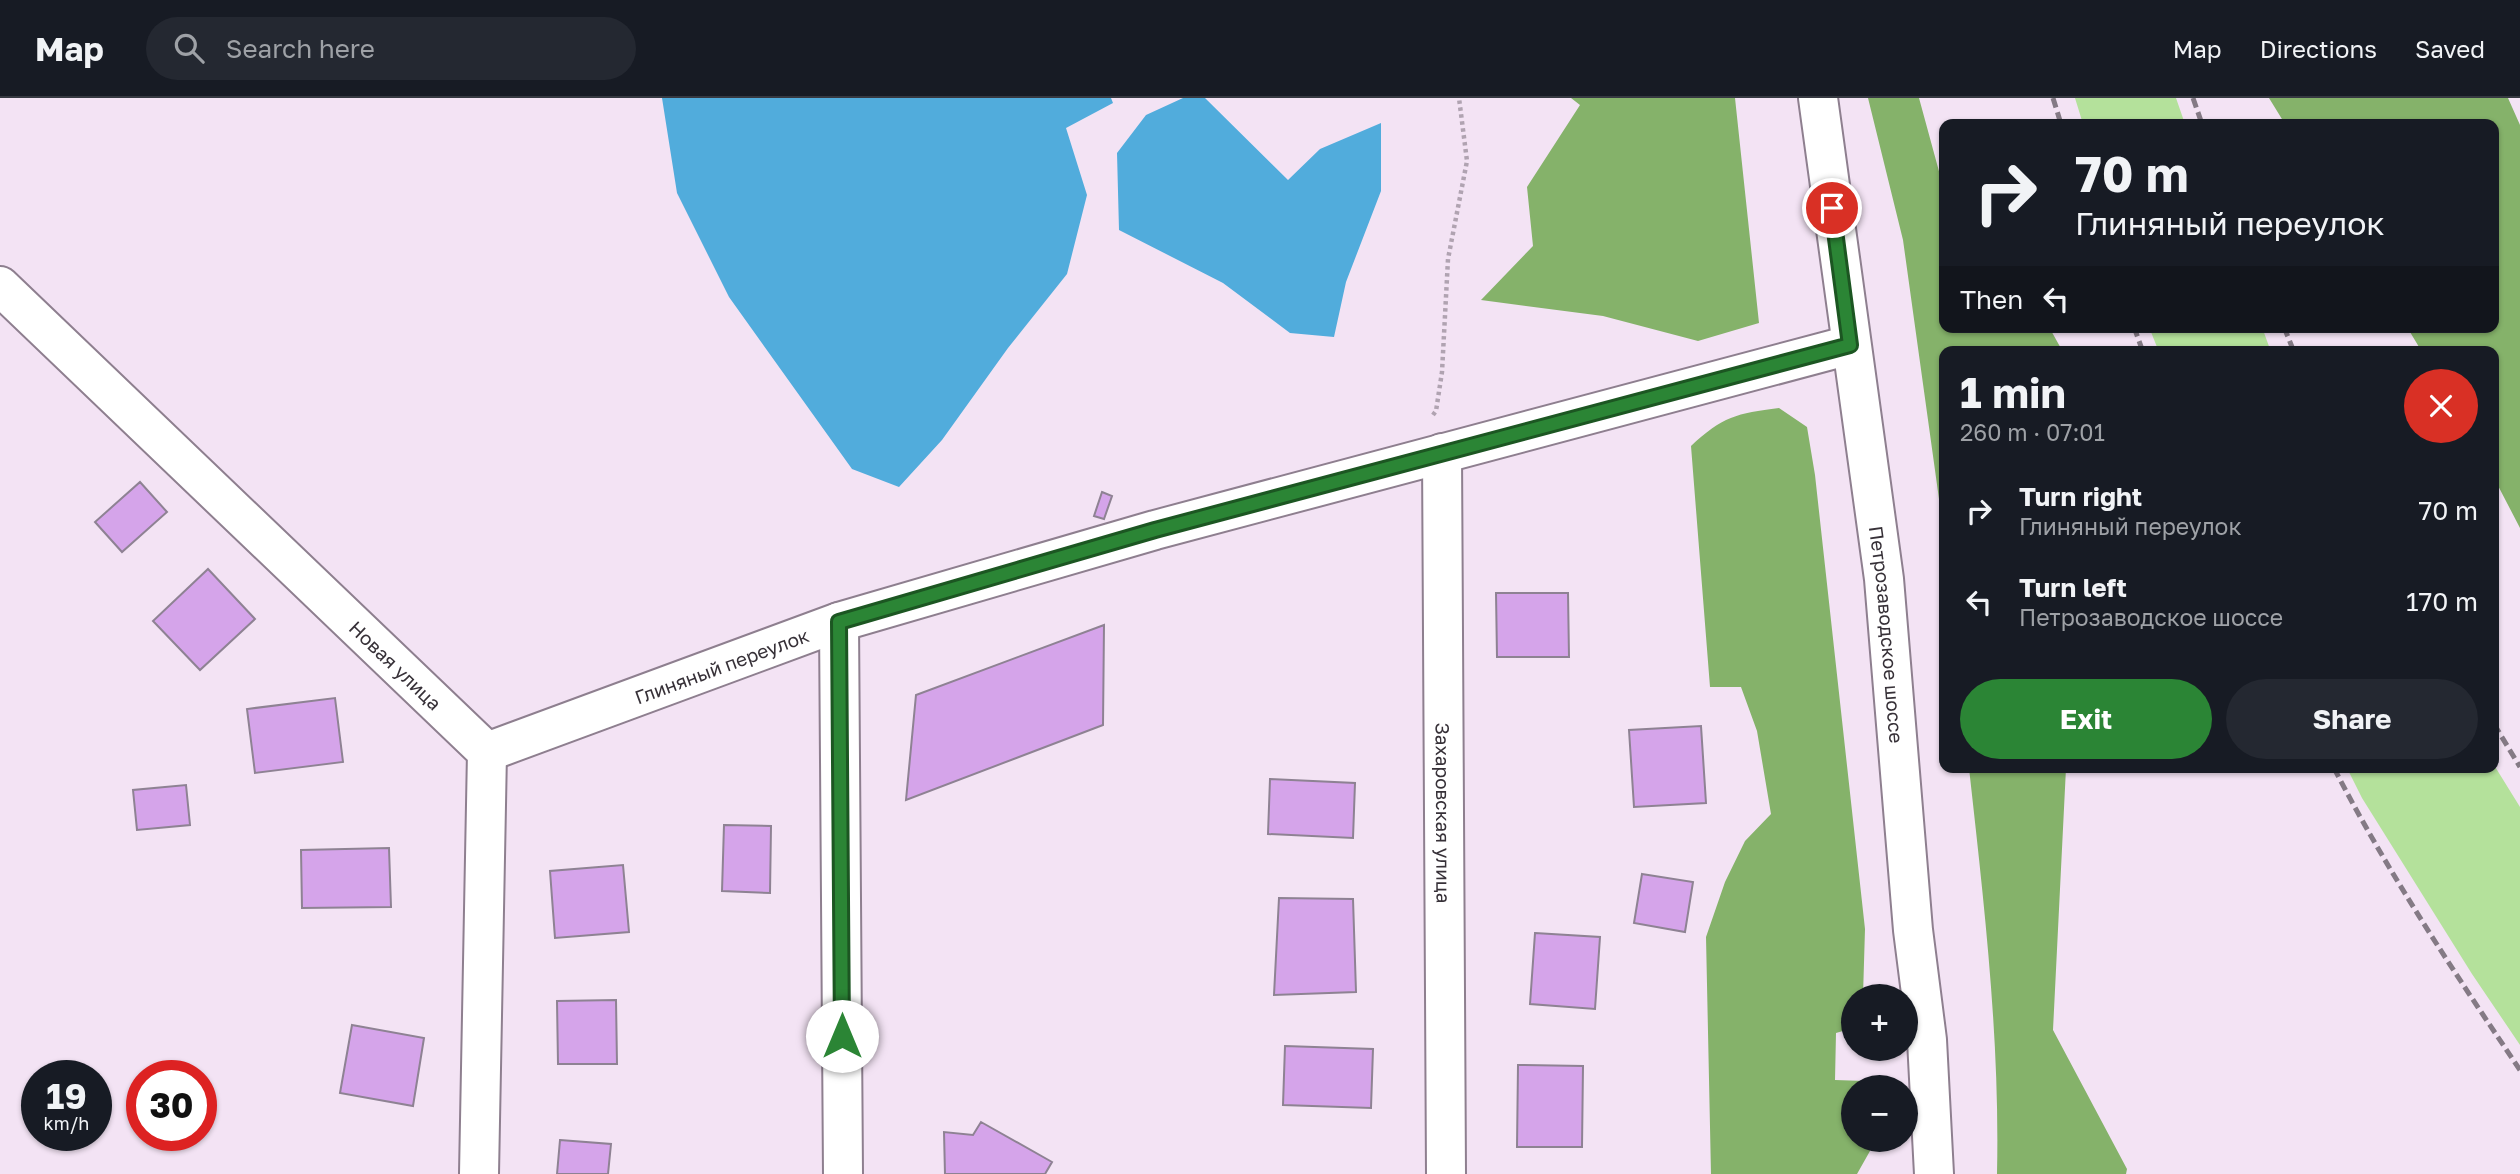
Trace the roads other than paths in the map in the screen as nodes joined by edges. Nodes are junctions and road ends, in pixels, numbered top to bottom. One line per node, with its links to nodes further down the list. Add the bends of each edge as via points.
1 (1818, 98): 3 (street, Петрозаводское шоссе)
2 (0, 286): 6 (street, Новая улица)
3 (1850, 345): 4 (street, Глиняный переулок); 10 (street, Петрозаводское шоссе, via 1884,579 1913,930 1927,1040)
4 (1425, 458): 5 (street, Глиняный переулок); 9 (street, Захаровская улица)
5 (839, 622): 6 (street, Глиняный переулок); 8 (street)
6 (487, 752): 7 (street)
7 (479, 1174)
8 (843, 1174)
9 (1446, 1174)
10 (1934, 1174)

